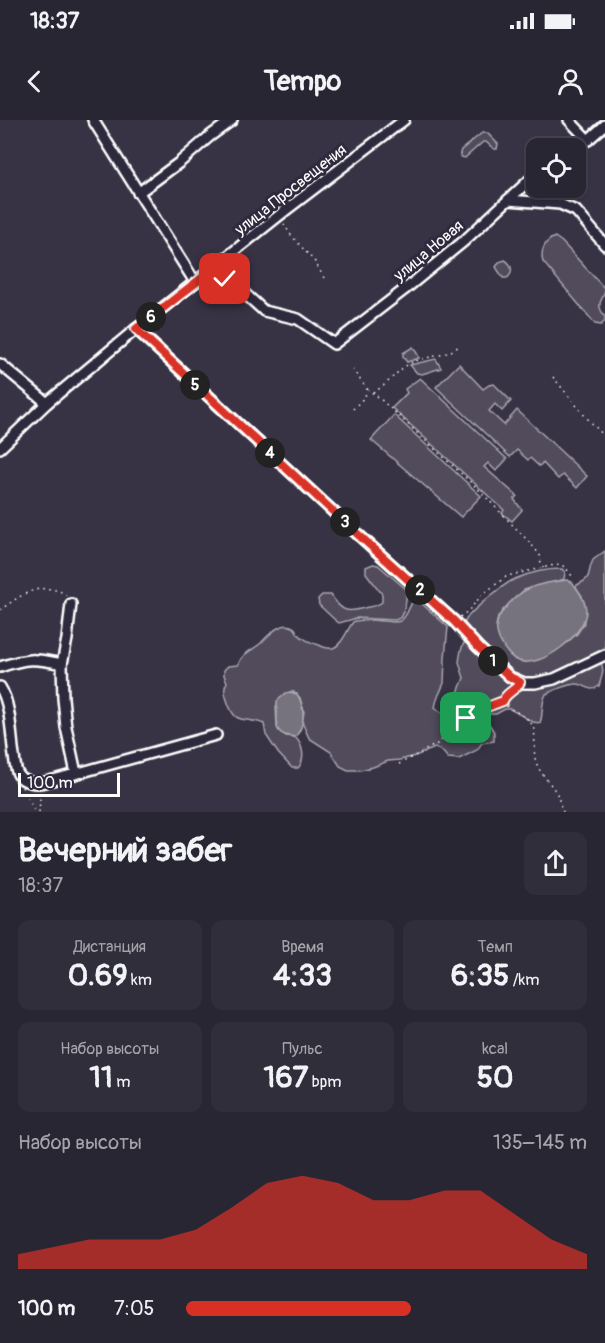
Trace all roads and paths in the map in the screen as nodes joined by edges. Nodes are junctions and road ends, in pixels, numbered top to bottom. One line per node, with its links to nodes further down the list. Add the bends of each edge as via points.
1 (93, 120): 8 (street)
2 (232, 120): 8 (street)
3 (404, 120): 10 (street, улица Просвещения)
4 (569, 120): 6 (street)
5 (605, 125): 6 (street)
6 (588, 140)
7 (526, 183): 9 (street, улица Новая)
8 (138, 193): 14 (street)
9 (508, 200): 11 (street, via 560,204 576,212); 12 (street, улица Новая, via 466,239 334,344 298,319 264,311 233,283)
10 (280, 215): 12 (street, улица Просвещения); 13 (path)
11 (605, 245)
12 (207, 274): 14 (street, улица Просвещения)
13 (324, 278)
14 (195, 282): 15 (street, улица Просвещения)
15 (136, 329): 22 (street, улица Просвещения); 30 (street)
16 (460, 345): 21 (path, via 449,353 408,364)
17 (2, 369): 22 (street)
18 (353, 370): 20 (path)
19 (553, 377): 24 (path)
20 (367, 389): 21 (path); 23 (path)
21 (372, 392): 26 (path, via 477,488 531,544)
22 (47, 403): 25 (street, улица Просвещения)
23 (353, 409)
24 (605, 437)
25 (0, 448)
26 (544, 568): 27 (path, via 562,564); 30 (path, via 507,576)
27 (572, 576)
28 (71, 604): 29 (path, via 65,593 37,589); 32 (street)
29 (0, 610)
30 (454, 621): 34 (street, via 510,677)
31 (605, 655): 34 (street, via 555,679)
32 (62, 664): 33 (street, via 33,659); 39 (street, via 66,727)
33 (0, 667)
34 (520, 682): 36 (path)
35 (0, 687): 40 (street, via 18,774)
36 (503, 701): 38 (path, via 466,718 437,744); 42 (path, via 532,724 538,769 557,794)
37 (216, 735): 39 (street)
38 (399, 765)
39 (76, 773): 40 (street)
40 (34, 783): 41 (path, via 40,793)
41 (39, 812)
42 (564, 812)

